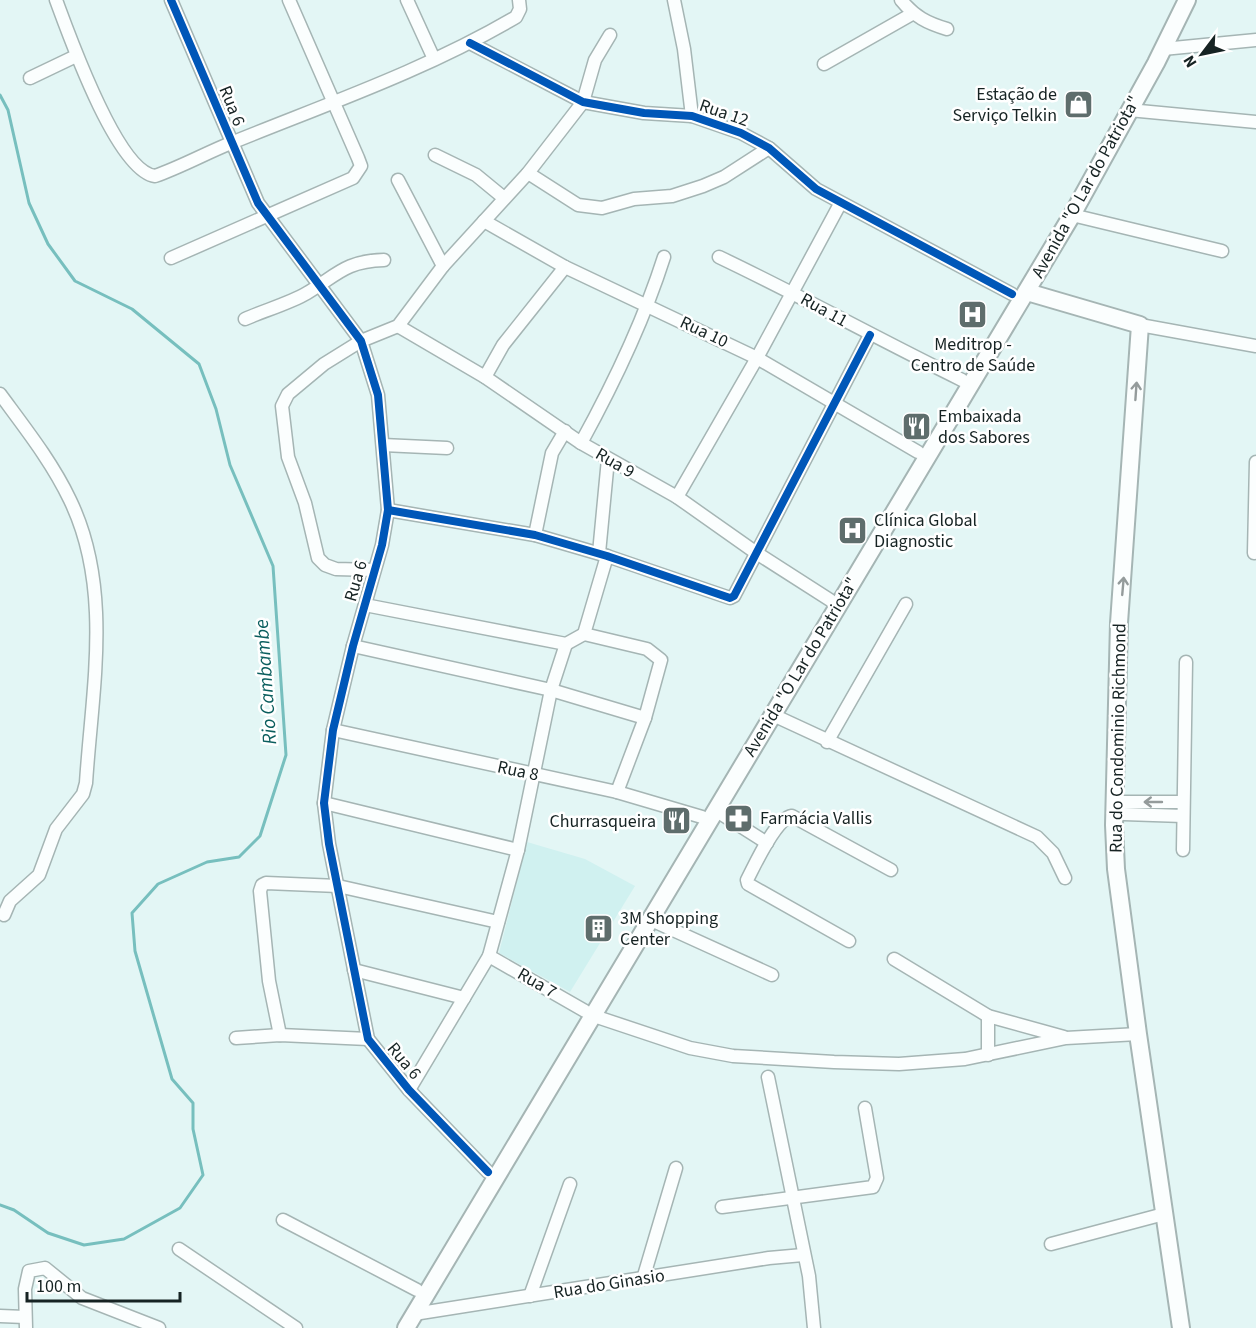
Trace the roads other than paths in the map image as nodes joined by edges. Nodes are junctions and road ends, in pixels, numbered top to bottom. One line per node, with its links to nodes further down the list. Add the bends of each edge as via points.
1 (56, 0): 16 (street)
2 (171, 0): 25 (street, Rua 6)
3 (289, 0): 21 (street)
4 (407, 0): 17 (street)
5 (519, 0): 14 (street, via 516,17)
6 (674, 0): 23 (street)
7 (901, 0): 10 (street)
8 (1175, 0): 44 (main road, Avenida "O Lar do Patriota")
9 (1187, 0): 15 (main road, Avenida "O Lar do Patriota")
10 (912, 14): 11 (street); 18 (street)
11 (947, 29)
12 (610, 36): 20 (street, via 596,60)
13 (1256, 40): 15 (street)
14 (470, 43): 17 (street); 20 (street, Rua 12)
15 (1163, 49): 22 (main road, Avenida "O Lar do Patriota")
16 (76, 56): 19 (street); 25 (street, via 113,132 128,156 148,175 166,172)
17 (434, 59): 21 (street)
18 (824, 64)
19 (30, 78)
20 (583, 102): 23 (street, Rua 12); 28 (street)
21 (333, 105): 25 (street); 33 (street, via 358,158 359,172)
22 (1130, 110): 24 (street); 32 (main road, Avenida "O Lar do Patriota")
23 (692, 116): 26 (street, Rua 12, via 741,133)
24 (1256, 122)
25 (231, 143): 33 (street, Rua 6)
26 (769, 148): 28 (street, via 703,186 672,196 634,199 602,208 578,205); 31 (street, Rua 12, via 816,189)
27 (435, 155): 30 (street, via 476,175)
28 (528, 172): 30 (street)
29 (398, 180): 40 (street)
30 (504, 198): 34 (street)
31 (840, 204): 43 (street); 44 (street, Rua 12)
32 (1072, 215): 35 (street); 44 (main road, Avenida "O Lar do Patriota")
33 (268, 217): 38 (street); 42 (street, Rua 6)
34 (484, 221): 40 (street); 41 (street, Rua 10)
35 (1222, 251)
36 (664, 257): 45 (street)
37 (719, 257): 43 (street, Rua 11)
38 (171, 258)
39 (384, 260): 42 (street, via 362,260)
40 (443, 266): 48 (street)
41 (565, 267): 45 (street, Rua 10); 53 (street, via 503,345)
42 (319, 283): 46 (street, via 306,293); 50 (street, Rua 6)
43 (793, 292): 49 (street, Rua 11); 52 (street)
44 (1020, 293): 47 (main road); 54 (main road, Avenida "O Lar do Patriota"); 79 (main road, Avenida "O Lar do Patriota")
45 (648, 307): 52 (street, Rua 10); 58 (street, via 616,379)
46 (245, 319)
47 (1140, 325): 51 (street); 85 (main road, Rua do Condominio Richmond, one-way to 47, via 1119,623)
48 (398, 327): 50 (street); 53 (street, Rua 9)
49 (870, 335): 54 (street, Rua 11); 56 (street)
50 (361, 341): 59 (street, Rua 6, via 378,395); 70 (street, via 295,387 282,406 288,457 305,502 318,558 336,569)
51 (1256, 346)
52 (757, 358): 56 (street, Rua 10); 64 (street)
53 (485, 376): 57 (street, Rua 9)
54 (962, 380): 61 (main road, Avenida "O Lar do Patriota")
55 (0, 394): 96 (street, via 49,461 70,500 89,550 97,612 83,794 56,829 39,875 13,898)
56 (834, 404): 61 (street, Rua 10); 67 (street)
57 (565, 431): 58 (street, Rua 9); 66 (street, via 552,453)
58 (581, 443): 62 (street, Rua 9)
59 (383, 445): 60 (street); 65 (street, Rua 6)
60 (447, 448)
61 (918, 452): 71 (main road, Avenida "O Lar do Patriota")
62 (608, 459): 64 (street, Rua 9); 69 (street)
63 (1256, 462): 68 (street)
64 (677, 497): 67 (street, Rua 9)
65 (388, 510): 66 (street); 70 (street, Rua 6)
66 (535, 535): 69 (street)
67 (755, 552): 69 (street, via 737,593 729,598); 71 (street, Rua 9)
68 (1254, 553)
69 (603, 554): 74 (street)
70 (374, 570): 73 (street, Rua 6)
71 (830, 600): 88 (main road, Avenida "O Lar do Patriota")
72 (906, 604): 82 (street)
73 (365, 605): 75 (street); 76 (street, Rua 6)
74 (584, 634): 75 (street); 80 (street, via 658,656 662,666)
75 (566, 644): 78 (street)
76 (352, 646): 78 (street); 81 (street, Rua 6)
77 (1186, 662): 86 (street)
78 (550, 690): 80 (street); 83 (street)
79 (773, 716): 82 (street); 88 (main road, Avenida "O Lar do Patriota")
80 (645, 718): 84 (street)
81 (333, 730): 83 (street, Rua 8); 87 (street, Rua 6)
82 (827, 741): 94 (street, via 1037,837 1053,853)
83 (534, 775): 84 (street, Rua 8); 91 (street)
84 (617, 792): 88 (street, Rua 8)
85 (1120, 802): 86 (street, one-way to 85); 89 (street); 107 (main road, Rua do Condominio Richmond, via 1116,869)
86 (1183, 802): 89 (street)
87 (324, 803): 91 (street); 95 (street, Rua 6)
88 (708, 814): 90 (street, Rua 8); 97 (main road, Avenida "O Lar do Patriota"); 105 (main road, Avenida "O Lar do Patriota")
89 (1183, 816): 92 (street)
90 (766, 843): 93 (street, via 782,821 792,816); 99 (street, via 748,884)
91 (518, 850): 98 (street)
92 (1183, 850)
93 (891, 870)
94 (1065, 878)
95 (339, 886): 98 (street); 102 (street, Rua 6); 108 (street, via 262,885 265,941)
96 (4, 915)
97 (650, 919): 103 (street); 105 (main road, Avenida "O Lar do Patriota")
98 (498, 922): 100 (street)
99 (849, 941)
100 (489, 956): 104 (street); 105 (street, Rua 7)
101 (894, 959): 106 (street)
102 (354, 970): 104 (street); 111 (street, Rua 6)
103 (772, 975)
104 (464, 998): 114 (street)
105 (588, 1013): 112 (street, Rua 7, via 690,1048 733,1056 899,1064); 117 (main road, Avenida "O Lar do Patriota"); 130 (main road, Avenida "O Lar do Patriota")
106 (988, 1016): 110 (street); 112 (street)
107 (1138, 1034): 110 (street); 121 (main road, Rua do Condominio Richmond)
108 (280, 1035): 109 (street); 111 (street)
109 (236, 1038)
110 (1065, 1038): 112 (street, Rua 7)
111 (368, 1039): 114 (street, Rua 6)
112 (988, 1055)
113 (768, 1077): 119 (street)
114 (409, 1090): 117 (street, Rua 6)
115 (865, 1108): 119 (street, via 875,1184 867,1189)
116 (676, 1168): 126 (street)
117 (488, 1172): 127 (main road, Avenida "O Lar do Patriota")
118 (570, 1184): 128 (street)
119 (791, 1200): 120 (street); 125 (street)
120 (722, 1207)
121 (1164, 1214): 123 (street); 137 (main road, Rua do Condominio Richmond)
122 (283, 1220): 127 (street)
123 (1051, 1244)
124 (179, 1249): 134 (street)
125 (803, 1255): 126 (street, Rua do Ginasio); 136 (street)
126 (643, 1279): 128 (street, Rua do Ginasio)
127 (417, 1290): 135 (main road, Avenida "O Lar do Patriota")
128 (530, 1296): 130 (street, Rua do Ginasio)
129 (0, 1316): 131 (street)
130 (410, 1321)
131 (26, 1323): 132 (street, via 29,1271 45,1268 82,1298)
132 (132, 1324): 133 (street)
133 (159, 1328)
134 (296, 1328)
135 (394, 1328)
136 (814, 1328)
137 (1181, 1328)

